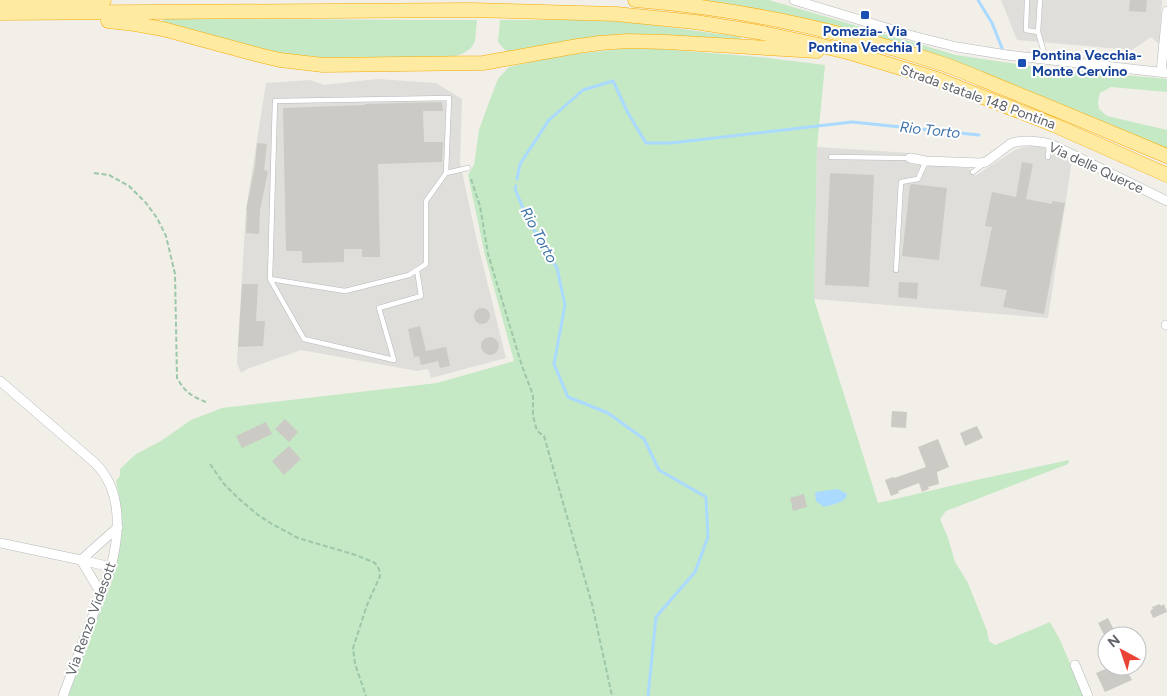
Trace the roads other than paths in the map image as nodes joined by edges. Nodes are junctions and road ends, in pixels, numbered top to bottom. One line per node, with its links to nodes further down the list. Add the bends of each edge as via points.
1 (104, 0): 6 (highway)
2 (635, 0): 15 (highway, Strada statale 148 Pontina, via 762,17 836,33 944,65)
3 (794, 0): 12 (street, via 939,43)
4 (1027, 0): 10 (lane, via 1026,30)
5 (1040, 0): 10 (lane)
6 (0, 1)
7 (1167, 11): 13 (street)
8 (0, 13): 9 (highway)
9 (47, 14): 11 (highway, Strada statale 148 Pontina, via 471,10 606,13 695,22 779,36); 11 (highway, via 149,26 266,57 312,64 482,63 578,46 628,41)
10 (1038, 32): 12 (lane)
11 (850, 53): 24 (highway, Strada statale 148 Pontina, via 937,79 1054,125)
12 (1046, 59): 13 (street)
13 (1164, 72)
14 (1049, 144): 17 (lane); 20 (street, Via delle Querce, via 1014,142); 25 (street, Via delle Querce)
15 (1167, 156)
16 (832, 157): 18 (lane)
17 (1048, 157)
18 (910, 158): 19 (street)
19 (926, 161): 20 (street, via 980,163); 27 (lane, via 918,179 901,182)
20 (984, 166): 22 (lane)
21 (468, 168): 23 (lane)
22 (973, 172)
23 (446, 173): 26 (lane, via 426,201 426,264); 28 (lane, via 449,98 274,101)
24 (1167, 175)
25 (1167, 201)
26 (416, 270): 28 (lane, via 409,275 345,291); 28 (lane, via 421,296 379,308 394,360 304,338)
27 (896, 270)
28 (270, 279)
29 (0, 381): 30 (street, Via Renzo Videsott, via 103,471 114,494)
30 (118, 527): 32 (street); 33 (street, Via Renzo Videsott)
31 (0, 543): 32 (street)
32 (81, 560): 33 (street); 34 (street)
33 (111, 567): 34 (street, Via Renzo Videsott)
34 (102, 594): 36 (street, Via Renzo Videsott)
35 (1075, 665): 37 (street)
36 (63, 696)
37 (1088, 696)

